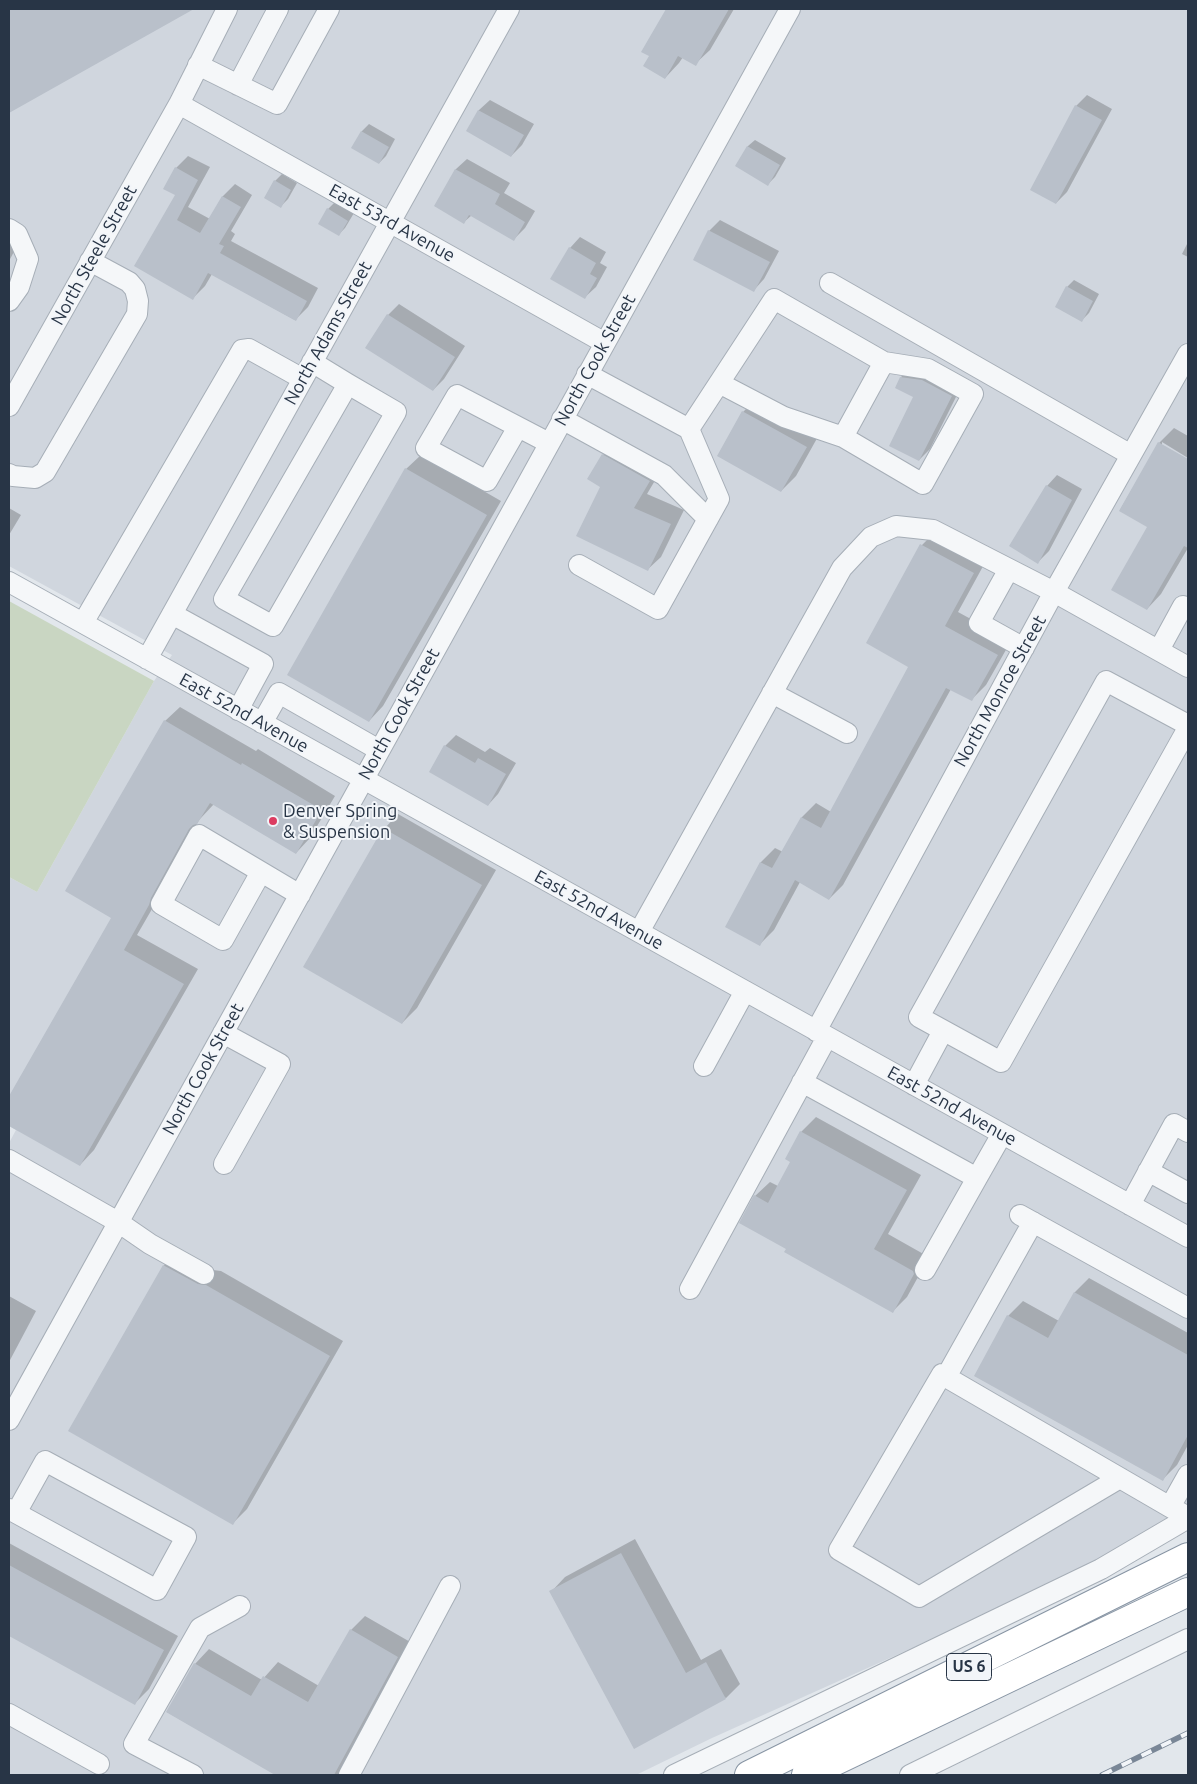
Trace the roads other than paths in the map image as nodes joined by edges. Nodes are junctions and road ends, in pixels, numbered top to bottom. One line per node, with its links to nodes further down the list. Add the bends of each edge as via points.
1 (227, 9): 6 (street, North Steele Street)
2 (278, 9): 7 (street)
3 (329, 9): 7 (street, via 277,104)
4 (509, 9): 9 (street, North Adams Street)
5 (790, 9): 14 (street, North Cook Street)
6 (198, 65): 7 (street); 8 (street, North Steele Street)
7 (238, 85)
8 (179, 104): 9 (street, East 53rd Avenue); 11 (street, North Steele Street)
9 (389, 222): 14 (street, East 53rd Avenue); 17 (street, North Adams Street)
10 (9, 229): 13 (street, via 18,234 28,259 19,287)
11 (90, 261): 21 (street, North Steele Street); 28 (street, via 129,282 135,289 137,314 45,472 35,478)
12 (830, 284): 27 (street)
13 (9, 301)
14 (605, 343): 18 (street, North Cook Street)
15 (1188, 354): 27 (street, North Monroe Street)
16 (884, 362): 19 (street, via 774,299); 25 (street); 25 (street, via 928,369 973,394 923,484)
17 (307, 370): 20 (street); 35 (street, North Adams Street); 36 (street, via 249,349 242,350)
18 (587, 374): 22 (street, North Cook Street); 24 (street)
19 (719, 382): 24 (street); 25 (street, via 784,417)
20 (348, 384): 20 (street, via 396,412 273,626 224,599)
21 (9, 406)
22 (562, 419): 26 (street, North Cook Street); 29 (street, via 664,475)
23 (518, 427): 23 (street, via 457,395 426,448 487,481); 26 (street)
24 (688, 429): 29 (street, via 719,499)
25 (843, 437)
26 (549, 443): 46 (street, North Cook Street)
27 (1131, 455): 33 (street, North Monroe Street)
28 (9, 474)
29 (708, 519): 30 (street, via 658,609)
30 (579, 565)
31 (1009, 569): 33 (street); 37 (street, via 979,623); 41 (street, via 933,530 896,526 871,537 842,568)
32 (9, 582): 36 (street, East 52nd Avenue)
33 (1054, 592): 37 (street, North Monroe Street); 38 (street)
34 (1188, 608): 38 (street, via 1183,606)
35 (172, 614): 39 (street, North Adams Street); 42 (street, via 263,664)
36 (83, 623): 39 (street, East 52nd Avenue)
37 (1024, 648): 54 (street, North Monroe Street)
38 (1159, 650): 40 (street)
39 (147, 659): 42 (street, East 52nd Avenue)
40 (1188, 667)
41 (772, 693): 45 (street); 50 (street)
42 (238, 710): 43 (street, East 52nd Avenue)
43 (262, 723): 46 (street, via 279,694); 47 (street, East 52nd Avenue)
44 (1188, 726): 52 (street, via 1001,1062); 52 (street, via 1106,681 918,1017)
45 (847, 732)
46 (379, 750): 47 (street, North Cook Street)
47 (363, 779): 49 (street, North Cook Street); 50 (street, East 52nd Avenue)
48 (261, 872): 48 (street, via 199,835 161,904 223,940); 49 (street)
49 (300, 895): 53 (street, North Cook Street)
50 (639, 932): 51 (street, East 52nd Avenue)
51 (745, 991): 54 (street, East 52nd Avenue); 55 (street)
52 (944, 1031): 57 (street)
53 (223, 1033): 61 (street, via 280,1064); 66 (street, North Cook Street)
54 (822, 1034): 56 (street, North Monroe Street); 57 (street, East 52nd Avenue)
55 (704, 1066)
56 (802, 1082): 63 (street); 70 (street, North Monroe Street)
57 (914, 1085): 59 (street, East 52nd Avenue)
58 (1188, 1132): 62 (street, via 1174,1124)
59 (1002, 1134): 63 (street); 65 (street, East 52nd Avenue)
60 (9, 1160): 66 (street)
61 (224, 1164)
62 (1148, 1171): 64 (street); 65 (street)
63 (977, 1178): 68 (street)
64 (1188, 1193)
65 (1130, 1205): 67 (street, East 52nd Avenue)
66 (118, 1222): 69 (street); 73 (street, North Cook Street)
67 (1188, 1237)
68 (925, 1270)
69 (204, 1274)
70 (690, 1289)
71 (1188, 1308): 72 (street, via 1026,1219)
72 (946, 1377): 75 (street); 75 (street, via 942,1374 839,1550 912,1593 919,1597)
73 (9, 1420)
74 (1188, 1475): 76 (street)
75 (1120, 1478): 76 (street)
76 (1170, 1507): 78 (street)
77 (12, 1511): 77 (street, via 157,1590 186,1537 45,1461)
78 (1188, 1518): 88 (street, via 1101,1569)
79 (1188, 1557): 89 (highway, US 6)
80 (450, 1586): 87 (street)
81 (1188, 1592): 90 (highway, US 6)
82 (240, 1606): 86 (street, via 200,1628 134,1744)
83 (1188, 1639): 91 (street)
84 (9, 1714): 85 (street)
85 (99, 1764)
86 (193, 1775)
87 (349, 1775)
88 (674, 1775)
89 (749, 1775)
90 (806, 1775)
91 (910, 1775)

